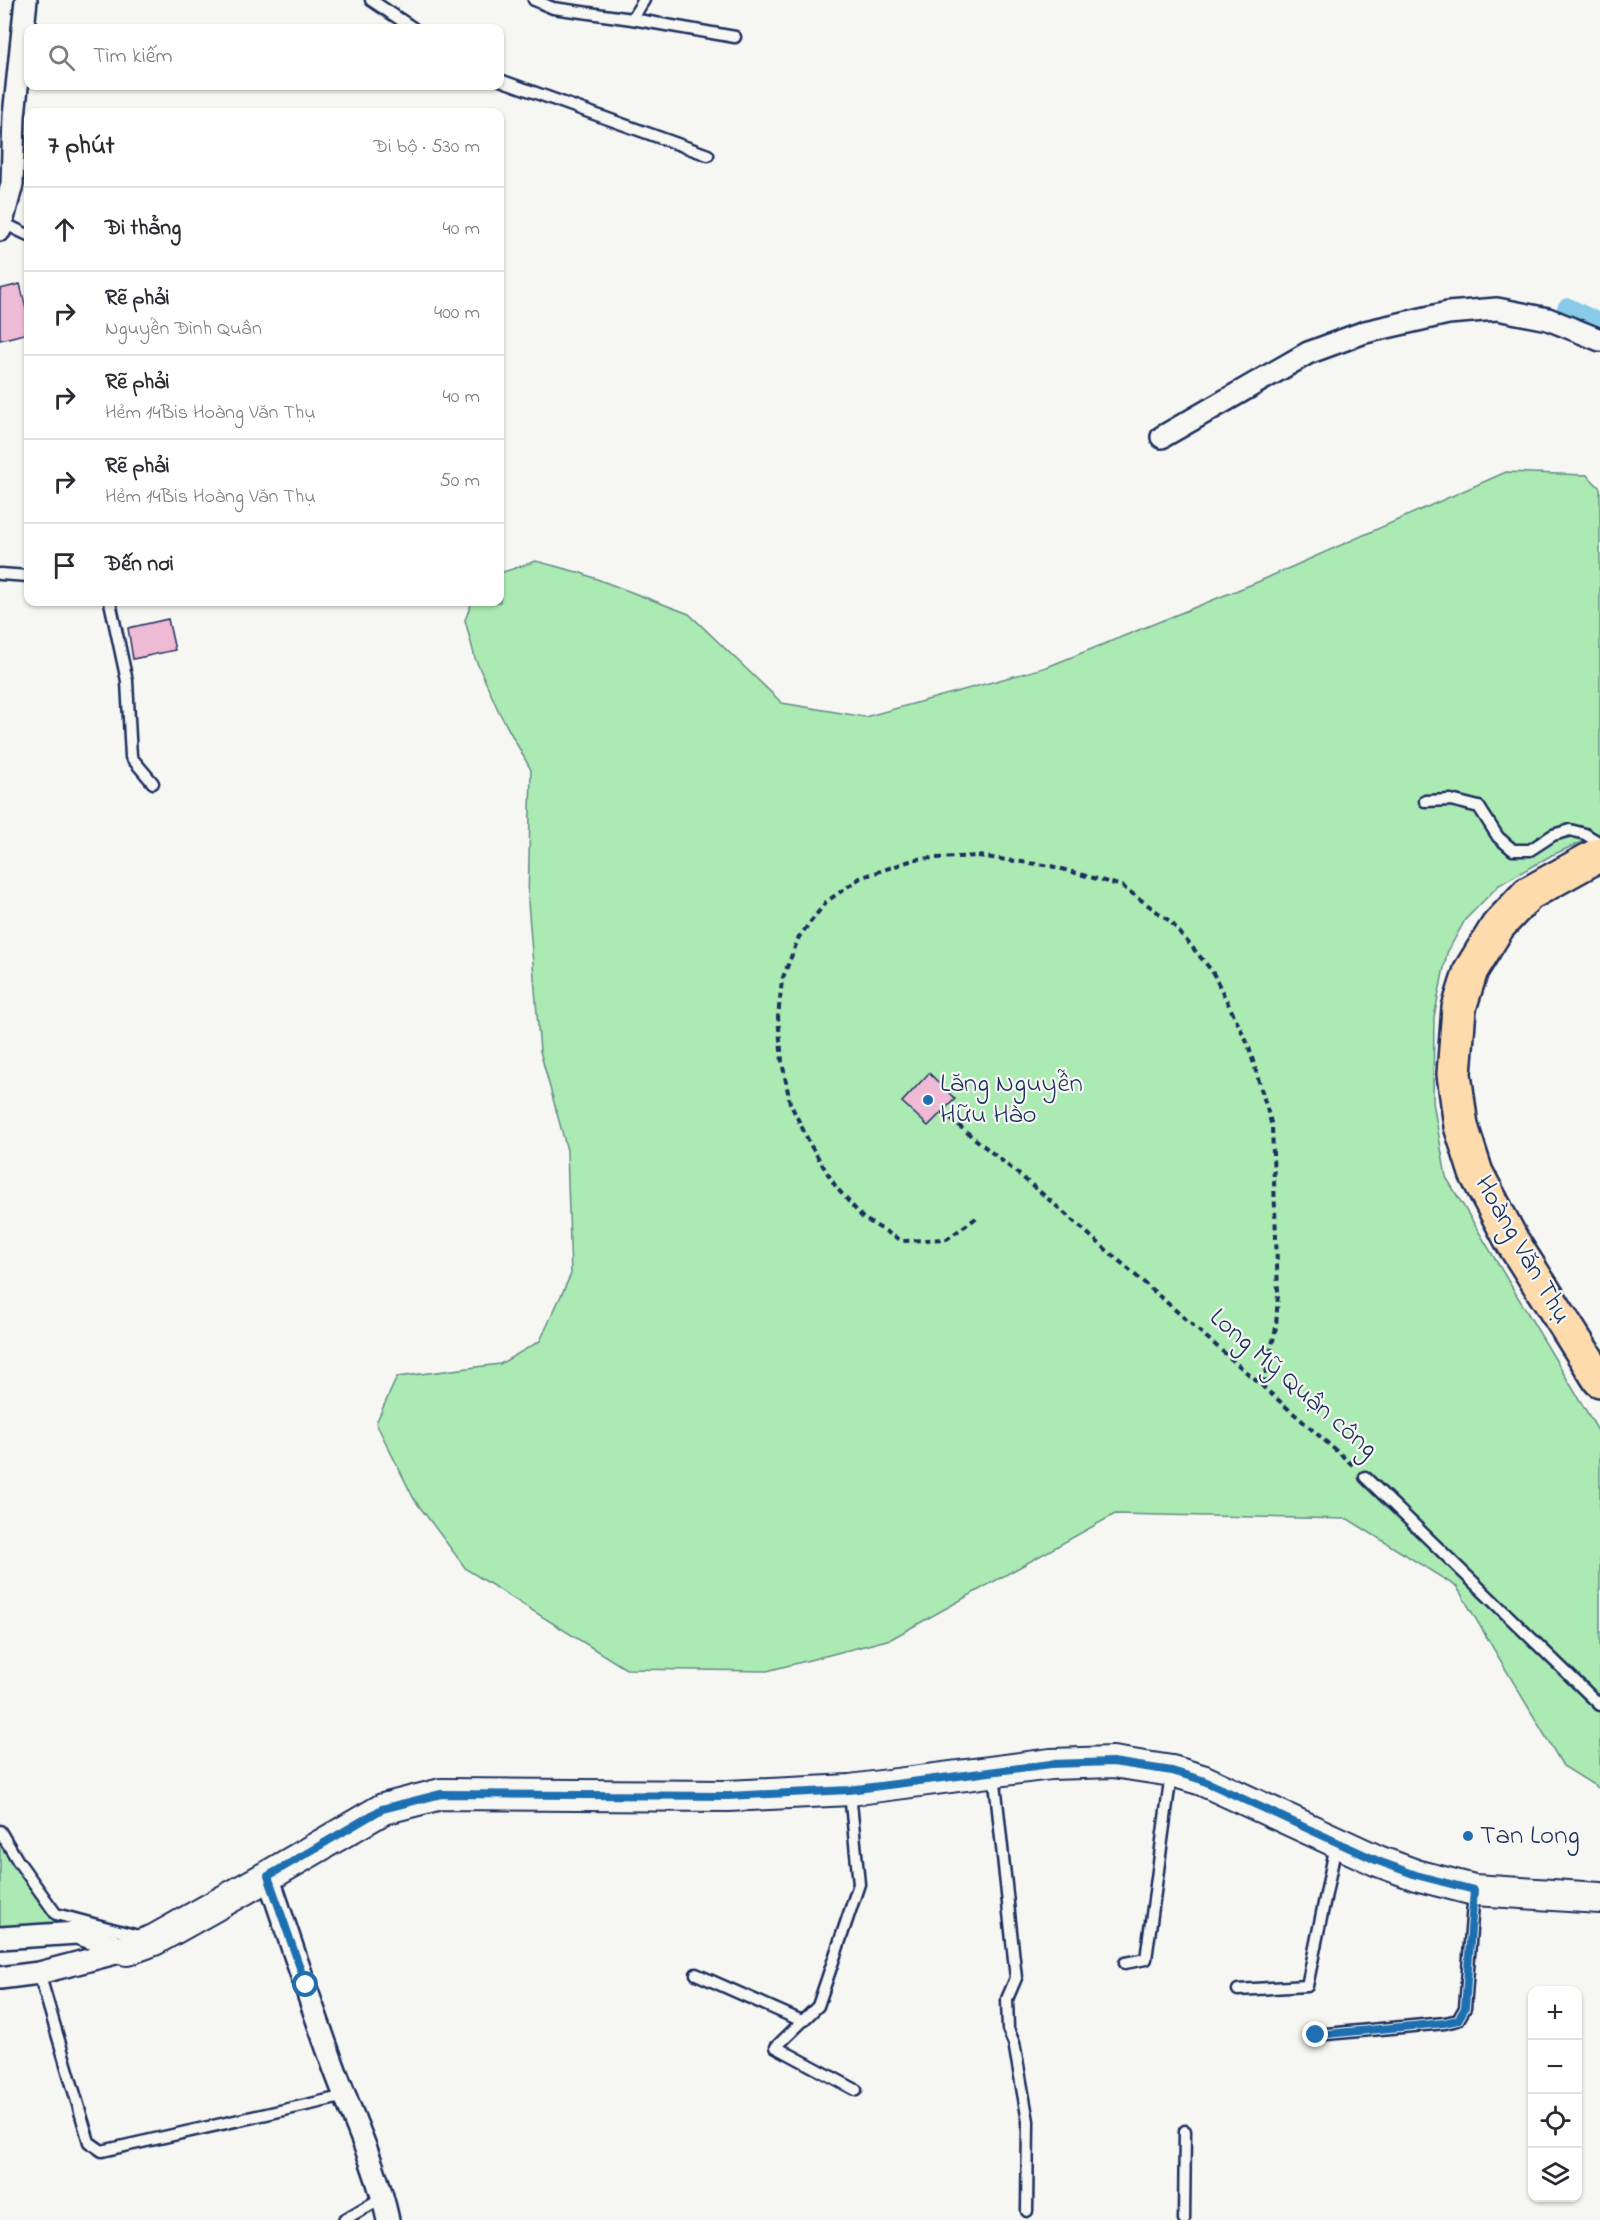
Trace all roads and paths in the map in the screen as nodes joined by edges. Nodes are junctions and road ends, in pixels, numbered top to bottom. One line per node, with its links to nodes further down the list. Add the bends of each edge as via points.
1 (26, 0): 10 (street, via 14,116 12,184)
2 (371, 0): 6 (lane)
3 (534, 0): 5 (lane, via 553,8)
4 (644, 0): 5 (lane)
5 (632, 19): 7 (lane)
6 (407, 24)
7 (735, 37)
8 (504, 82): 9 (lane)
9 (708, 155)
10 (2, 226): 11 (lane)
11 (24, 233)
12 (1600, 339): 13 (street, via 1548,319 1497,309 1448,313 1365,332 1308,353)
13 (1162, 437)
14 (0, 574): 15 (lane)
15 (24, 576)
16 (111, 606): 17 (lane, via 127,681 131,757)
17 (153, 783)
18 (1425, 801): 19 (lane, via 1451,800 1479,807 1498,837 1513,850 1530,850 1553,835 1570,830)
19 (1600, 843)
20 (1600, 854): 23 (main road, Hoàng Văn Thụ, via 1528,894 1498,926 1471,970 1459,1008 1454,1074 1461,1126 1476,1173 1512,1241)
21 (942, 1112): 24 (path, Long Mỹ Quận công, via 1038,1190)
22 (976, 1218): 24 (path, via 947,1239 902,1241 863,1218 836,1187 811,1146 790,1103 782,1061 778,1017 782,980 799,937 826,902 860,878 916,859 978,856 1051,866 1122,886 1171,922 1212,971 1248,1044 1272,1126 1278,1293 1276,1327)
23 (1600, 1380)
24 (1263, 1387): 25 (path, Long Mỹ Quận công)
25 (1365, 1477): 26 (lane, Long Mỹ Quận công)
26 (1600, 1706)
27 (994, 1770): 28 (street, via 1113,1762); 29 (street); 48 (lane, via 1016,1978 1006,1999 1008,2029 1028,2121)
28 (1172, 1771): 31 (street, via 1202,1780); 37 (lane, via 1146,1959)
29 (849, 1790): 32 (street, via 728,1796 441,1794 382,1809); 42 (lane, via 860,1884 818,2006)
30 (0, 1831): 36 (lane, via 56,1914)
31 (1336, 1842): 33 (street, via 1416,1875); 41 (lane, via 1306,1986)
32 (268, 1876): 36 (street); 45 (street)
33 (1474, 1890): 34 (street); 43 (lane, via 1465,2008 1458,2020)
34 (1600, 1898)
35 (0, 1938): 36 (street, via 77,1933)
36 (140, 1945): 38 (street)
37 (1125, 1963)
38 (39, 1973): 40 (street); 45 (lane, via 89,2142 102,2151)
39 (696, 1974): 42 (lane)
40 (0, 1978)
41 (1238, 1990)
42 (802, 2021): 44 (lane, via 776,2047)
43 (1316, 2035)
44 (856, 2090)
45 (346, 2096): 47 (street)
46 (1185, 2130): 51 (lane)
47 (383, 2197): 49 (lane); 50 (street)
48 (1027, 2211)
49 (344, 2220)
50 (388, 2220)
51 (1184, 2220)

